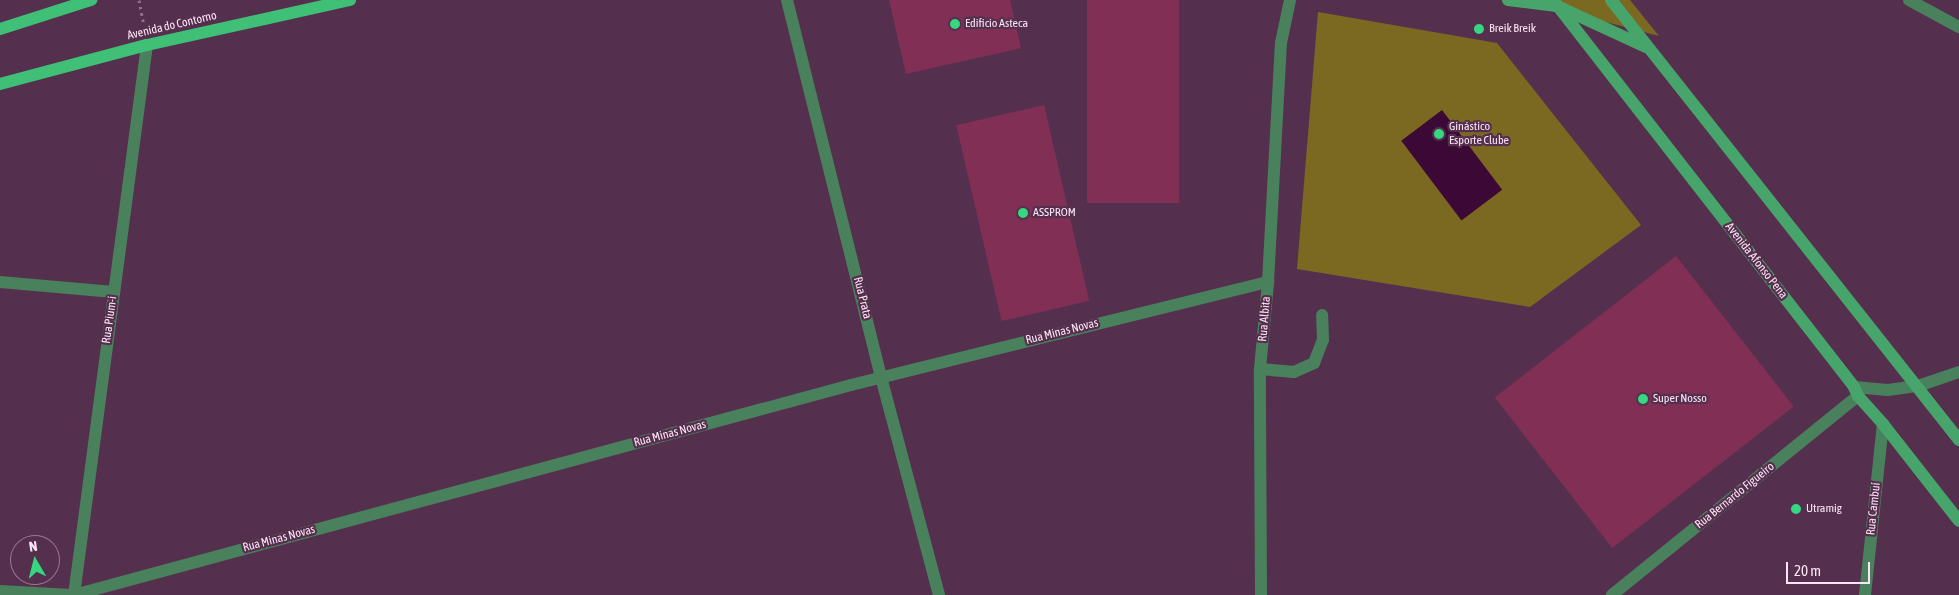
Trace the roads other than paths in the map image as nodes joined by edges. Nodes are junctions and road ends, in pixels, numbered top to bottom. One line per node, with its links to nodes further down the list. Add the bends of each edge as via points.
1 (91, 0): 10 (main road)
2 (350, 0): 11 (main road, Avenida do Contorno)
3 (787, 0): 20 (street, Rua Prata)
4 (1290, 0): 15 (street, Rua Albita, via 1281,43)
5 (1508, 0): 8 (main road)
6 (1611, 0): 12 (main road)
7 (1909, 0): 9 (street)
8 (1555, 3): 12 (main road); 22 (main road, Avenida Afonso Pena)
9 (1959, 27)
10 (0, 29)
11 (147, 45): 13 (main road, Avenida do Contorno); 16 (street, Rua Pium-i)
12 (1648, 48): 21 (main road)
13 (0, 84)
14 (0, 282): 16 (street)
15 (1268, 282): 18 (street, Rua Albita); 20 (street, Rua Minas Novas)
16 (114, 292): 27 (street, Rua Pium-i)
17 (1322, 316): 18 (street, via 1323,340 1314,363 1294,372)
18 (1260, 369): 29 (street, Rua Albita)
19 (1959, 372): 21 (street)
20 (881, 376): 27 (street, Rua Minas Novas); 28 (street, Rua Prata)
21 (1918, 386): 22 (street); 24 (main road)
22 (1856, 392): 23 (main road, Avenida Afonso Pena); 30 (street, Rua Bernardo Figueiro)
23 (1883, 424): 25 (main road, Avenida Afonso Pena); 31 (street, Rua Cambuí)
24 (1959, 440)
25 (1959, 521)
26 (0, 591): 27 (street, Rua Minas Novas)
27 (73, 595)
28 (939, 595)
29 (1261, 595)
30 (1612, 595)
31 (1865, 595)

